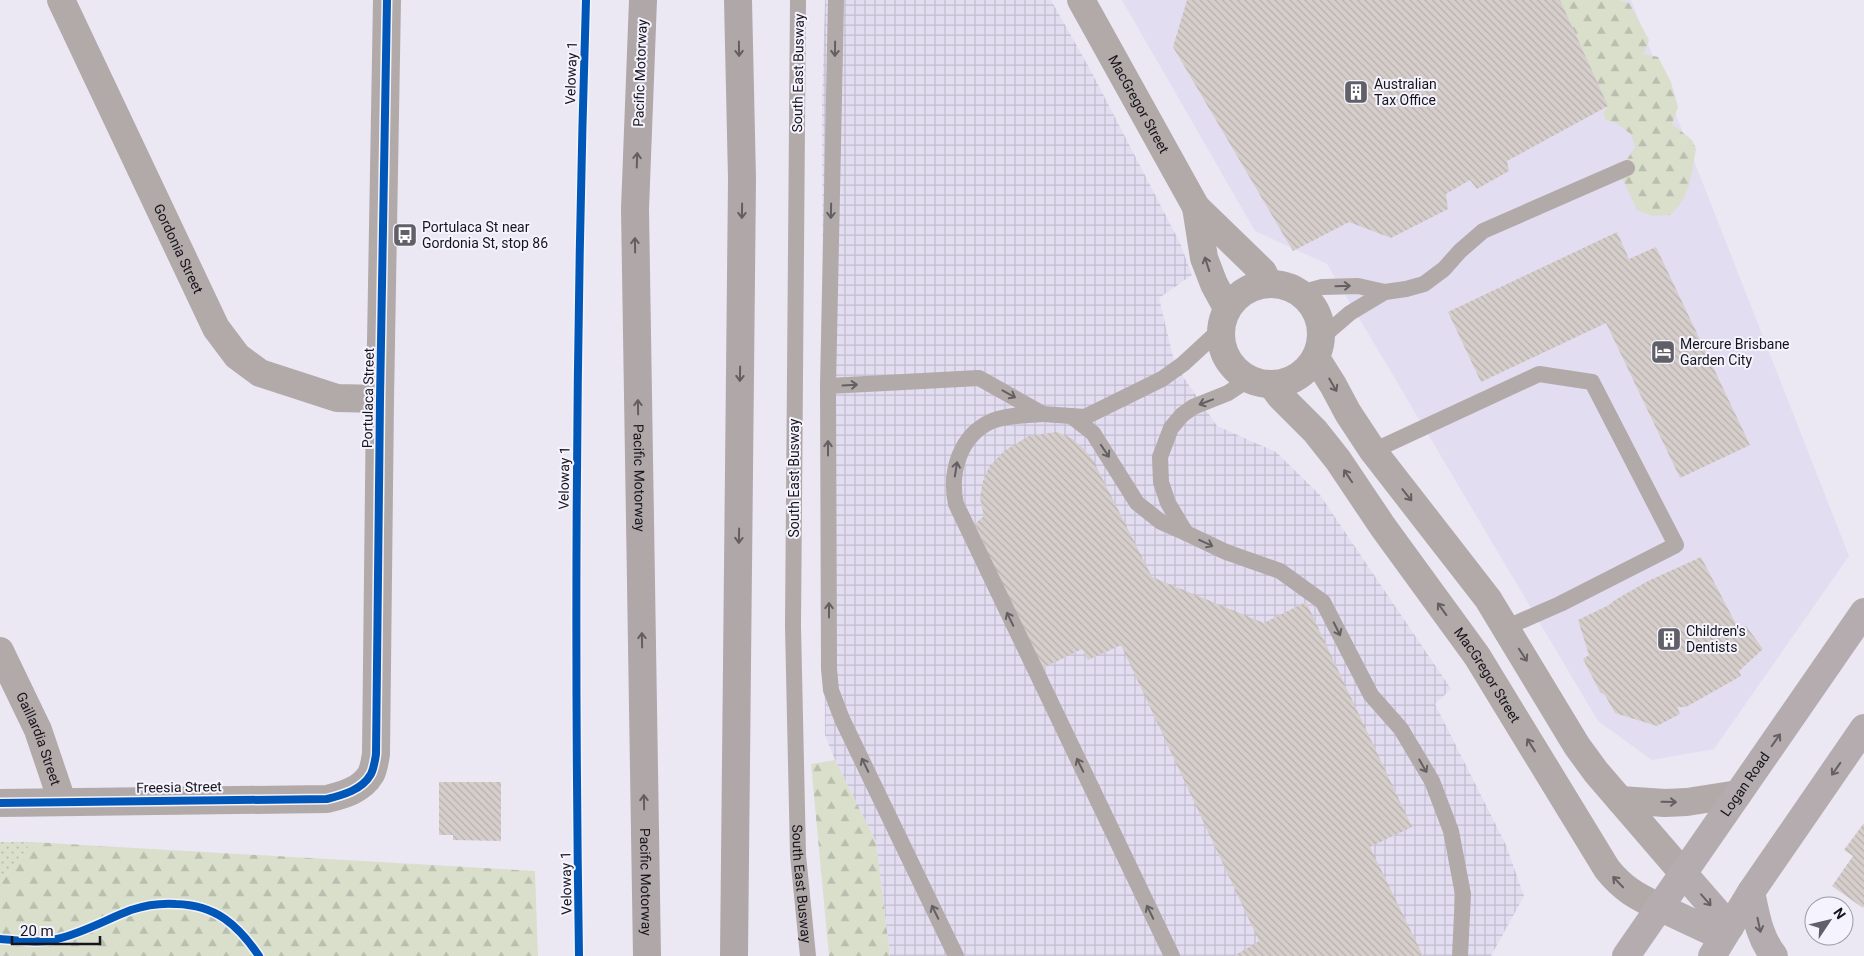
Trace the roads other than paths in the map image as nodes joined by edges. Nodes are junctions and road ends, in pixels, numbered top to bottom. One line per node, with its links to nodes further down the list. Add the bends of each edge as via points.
1 (61, 0): 17 (street, Gordonia Street, via 216,328 237,356 260,373 337,398)
2 (387, 0): 17 (street, Portulaca Street)
3 (643, 0): 35 (highway, Pacific Motorway, one-way to 3, via 635,209)
4 (738, 0): 36 (highway, one-way to 36, via 742,179)
5 (798, 0): 37 (lane, South East Busway, via 793,626 798,855)
6 (836, 0): 16 (lane, one-way to 16)
7 (1081, 0): 9 (street, MacGregor Street)
8 (1627, 168): 11 (lane, via 1483,231 1424,284)
9 (1196, 207): 10 (street, MacGregor Street, via 1263,272); 13 (street, MacGregor Street, one-way to 9, via 1204,258)
10 (1268, 283): 12 (street, via 1285,285); 13 (street, via 1252,287 1238,296)
11 (1385, 292): 12 (lane, one-way to 11, via 1322,287 1358,286); 14 (lane, via 1350,313)
12 (1300, 293): 14 (street, via 1312,305 1319,320)
13 (1224, 318): 15 (street, via 1221,344 1227,358 1236,371); 19 (lane, via 1183,364 1162,380 1085,417)
14 (1318, 348): 15 (street, via 1308,369 1297,377 1285,382); 20 (street, one-way to 20, via 1348,413)
15 (1260, 382): 21 (lane, one-way to 21, via 1193,406 1171,428 1160,457 1162,482 1168,502); 33 (street, MacGregor Street, one-way to 15, via 1630,893 1612,875 1477,656 1315,431 1280,396)
16 (828, 386): 18 (lane, one-way to 18, via 979,378); 38 (lane, one-way to 16, via 831,690)
17 (380, 398): 26 (street, Portulaca Street, via 376,754 371,774)
18 (1043, 414): 19 (lane); 39 (lane, one-way to 18, via 956,504 955,466 960,451 980,429 992,421)
19 (1071, 416): 21 (lane, one-way to 21, via 1093,434 1137,503 1161,522)
20 (1373, 451): 23 (street, one-way to 23, via 1460,561); 23 (lane, via 1539,374 1592,382 1676,545)
21 (1186, 533): 40 (lane, one-way to 40, via 1280,572 1323,602 1371,695 1401,729 1432,781 1452,831 1463,894)
22 (1864, 612): 27 (main road, Logan Road, one-way to 22)
23 (1505, 628): 28 (street, one-way to 28, via 1577,746)
24 (0, 651): 29 (street, Gaillardia Street, via 38,730)
25 (1864, 728): 32 (main road, one-way to 32)
26 (356, 789): 29 (street, Freesia Street, via 327,799)
27 (1738, 794): 28 (street, one-way to 27, via 1678,802); 31 (main road, Logan Road)
28 (1620, 800): 31 (street)
29 (62, 801): 30 (street, Freesia Street)
30 (0, 803)
31 (1683, 873): 33 (main road, Logan Road); 34 (main road, one-way to 34)
32 (1751, 892): 34 (main road); 42 (main road, one-way to 42, via 1761,936)
33 (1659, 907): 34 (main road, MacGregor Street); 41 (main road, Logan Road)
34 (1722, 940)
35 (647, 956)
36 (734, 956)
37 (808, 956)
38 (956, 956)
39 (1172, 956)
40 (1460, 956)
41 (1626, 956)
42 (1774, 956)

